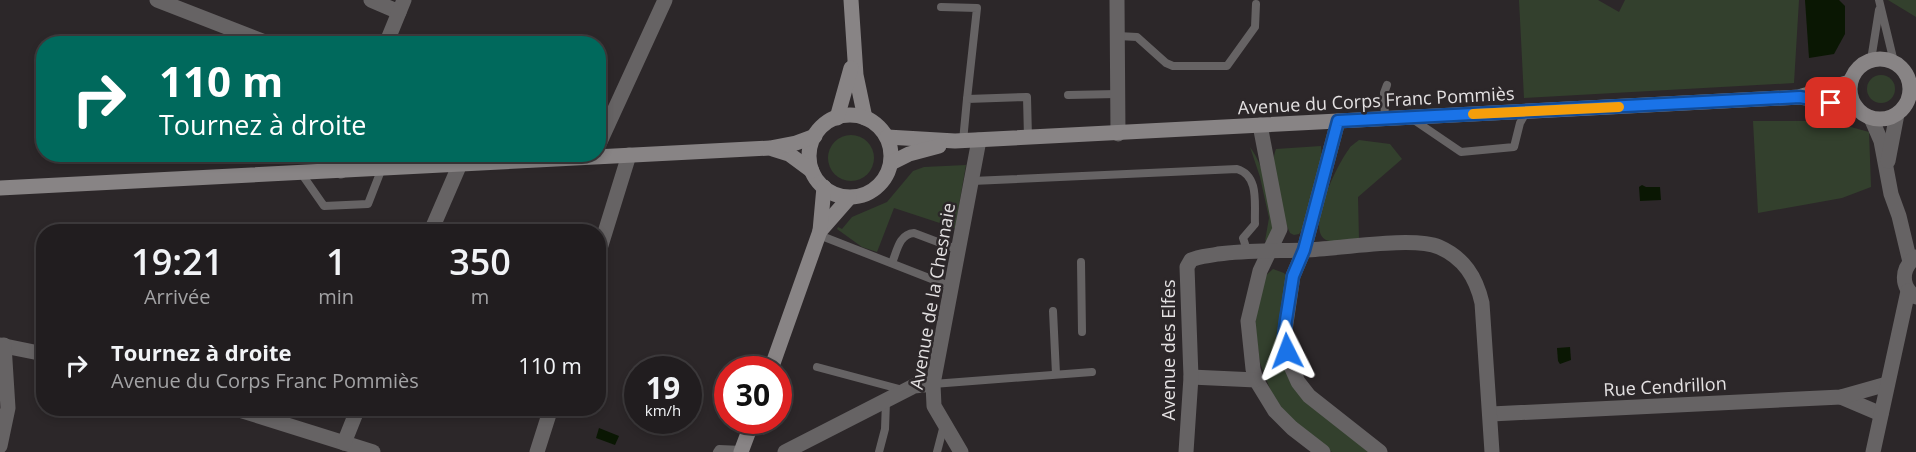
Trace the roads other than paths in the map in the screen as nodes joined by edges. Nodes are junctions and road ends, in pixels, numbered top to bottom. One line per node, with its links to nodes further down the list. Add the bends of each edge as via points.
1 (157, 0): 7 (street)
2 (370, 0): 9 (street)
3 (664, 0): 35 (street)
4 (851, 0): 14 (main road)
5 (1117, 0): 13 (street)
6 (1879, 3): 15 (lane); 16 (lane)
7 (179, 4): 11 (street)
8 (1256, 4): 13 (lane, via 1256,27 1227,66 1173,66 1137,37)
9 (401, 6): 12 (street)
10 (941, 7): 23 (lane, via 977,8)
11 (252, 36)
12 (389, 36)
13 (1118, 36): 20 (street)
14 (854, 56): 28 (main road); 29 (main road)
15 (1871, 60): 16 (main road); 18 (main road, via 1858,68)
16 (1894, 62): 17 (main road)
17 (1913, 81): 24 (main road)
18 (1850, 82): 22 (main road, Avenue du Corps Franc Pommiès); 25 (main road)
19 (1387, 85): 32 (lane)
20 (1117, 94): 21 (lane); 36 (street)
21 (1068, 95)
22 (1800, 97): 25 (main road, Avenue du Corps Franc Pommiès); 26 (main road, Avenue du Corps Franc Pommiès)
23 (967, 99): 39 (lane, via 1027,97); 41 (lane)
24 (1912, 100): 27 (main road)
25 (1855, 106): 31 (main road)
26 (1527, 111): 30 (main road, Avenue du Corps Franc Pommiès); 30 (lane, via 1514,147 1461,152)
27 (1897, 114): 31 (main road, via 1885,119); 50 (street)
28 (837, 118): 29 (main road); 37 (main road)
29 (864, 118): 38 (main road)
30 (1410, 118): 32 (main road, Avenue du Corps Franc Pommiès)
31 (1871, 118): 50 (street)
32 (1385, 119): 33 (main road, Avenue du Corps Franc Pommiès)
33 (1338, 121): 34 (main road, Avenue du Corps Franc Pommiès); 66 (street)
34 (1260, 126): 36 (main road, Avenue du Corps Franc Pommiès); 63 (street, via 1280,229)
35 (606, 130)
36 (1118, 134): 39 (main road, Avenue du Corps Franc Pommiès)
37 (815, 136): 42 (main road); 52 (main road, via 810,155)
38 (887, 137): 41 (main road, Avenue du Corps Franc Pommiès); 47 (main road)
39 (1028, 138): 40 (main road, Avenue du Corps Franc Pommiès)
40 (979, 140): 41 (main road, Avenue du Corps Franc Pommiès); 54 (street, Avenue de la Chesnaie)
41 (959, 141): 47 (main road, Avenue du Corps Franc Pommiès)
42 (770, 148): 44 (main road); 52 (main road, via 789,154)
43 (606, 153): 44 (main road)
44 (629, 155): 60 (street)
45 (344, 162): 51 (street)
46 (483, 162): 48 (main road)
47 (891, 162): 57 (main road, via 877,188)
48 (460, 164): 49 (main road); 59 (street)
49 (382, 168): 51 (main road); 53 (lane, via 368,204 324,206)
50 (1887, 170): 58 (street)
51 (341, 171): 53 (main road)
52 (812, 171): 55 (main road)
53 (301, 173): 56 (main road)
54 (972, 181): 64 (street, Avenue de la Chesnaie); 65 (lane, via 1237,170 1248,174 1253,182 1255,224 1244,238)
55 (824, 187): 57 (main road); 61 (main road)
56 (0, 188)
57 (849, 198): 61 (main road)
58 (1899, 216): 62 (street); 67 (street)
59 (434, 224)
60 (606, 229)
61 (819, 233): 69 (lane); 76 (main road)
62 (1916, 238)
63 (1272, 249): 65 (street, Avenue des Elfes); 66 (street, Avenue des Elfes); 81 (street, via 1260,271 1248,321)
64 (959, 250): 69 (lane, via 908,233 902,237); 70 (street, Avenue de la Chesnaie)
65 (1247, 250): 80 (street, Avenue des Elfes, via 1195,258 1186,267)
66 (1304, 250): 87 (street, Avenue des Elfes, via 1417,242 1438,246 1463,262 1473,275 1482,303); 106 (street, via 1293,276 1286,320 1284,337 1290,364 1309,396)
67 (1913, 260): 71 (street, via 1906,267 1904,280)
68 (1081, 262): 73 (lane)
69 (892, 263): 70 (lane)
70 (952, 287): 82 (street, Avenue de la Chesnaie)
71 (1913, 298): 83 (street, via 1904,316)
72 (1053, 311): 79 (lane)
73 (1082, 332)
74 (2, 345): 75 (street); 95 (street, via 8,408)
75 (36, 352)
76 (776, 356)
77 (818, 367): 84 (lane)
78 (1092, 372): 79 (lane)
79 (1056, 374): 82 (lane)
80 (1191, 377): 81 (street); 104 (street, Avenue des Elfes)
81 (1256, 380): 105 (street, via 1275,411)
82 (933, 384): 84 (street); 92 (street, Avenue de la Chesnaie, via 934,406)
83 (1887, 384): 85 (street, Rue Cendrillon); 88 (street)
84 (905, 391): 86 (street)
85 (1841, 397): 87 (street, Rue Cendrillon); 88 (street, Rue Cendrillon)
86 (886, 401): 100 (street); 101 (lane)
87 (1491, 414): 107 (street, Avenue des Elfes)
88 (1881, 414): 108 (street)
89 (258, 416): 94 (street)
90 (355, 416): 94 (street)
91 (548, 416): 98 (street)
92 (944, 423): 102 (lane); 103 (street, Avenue de la Chesnaie)
93 (749, 434): 96 (main road)
94 (344, 443): 97 (street)
95 (0, 446)
96 (744, 451): 99 (lane)
97 (373, 452)
98 (537, 452)
99 (717, 452)
100 (785, 452)
101 (879, 452)
102 (937, 452)
103 (962, 452)
104 (1186, 452)
105 (1323, 452)
106 (1380, 452)
107 (1492, 452)
108 (1872, 452)

